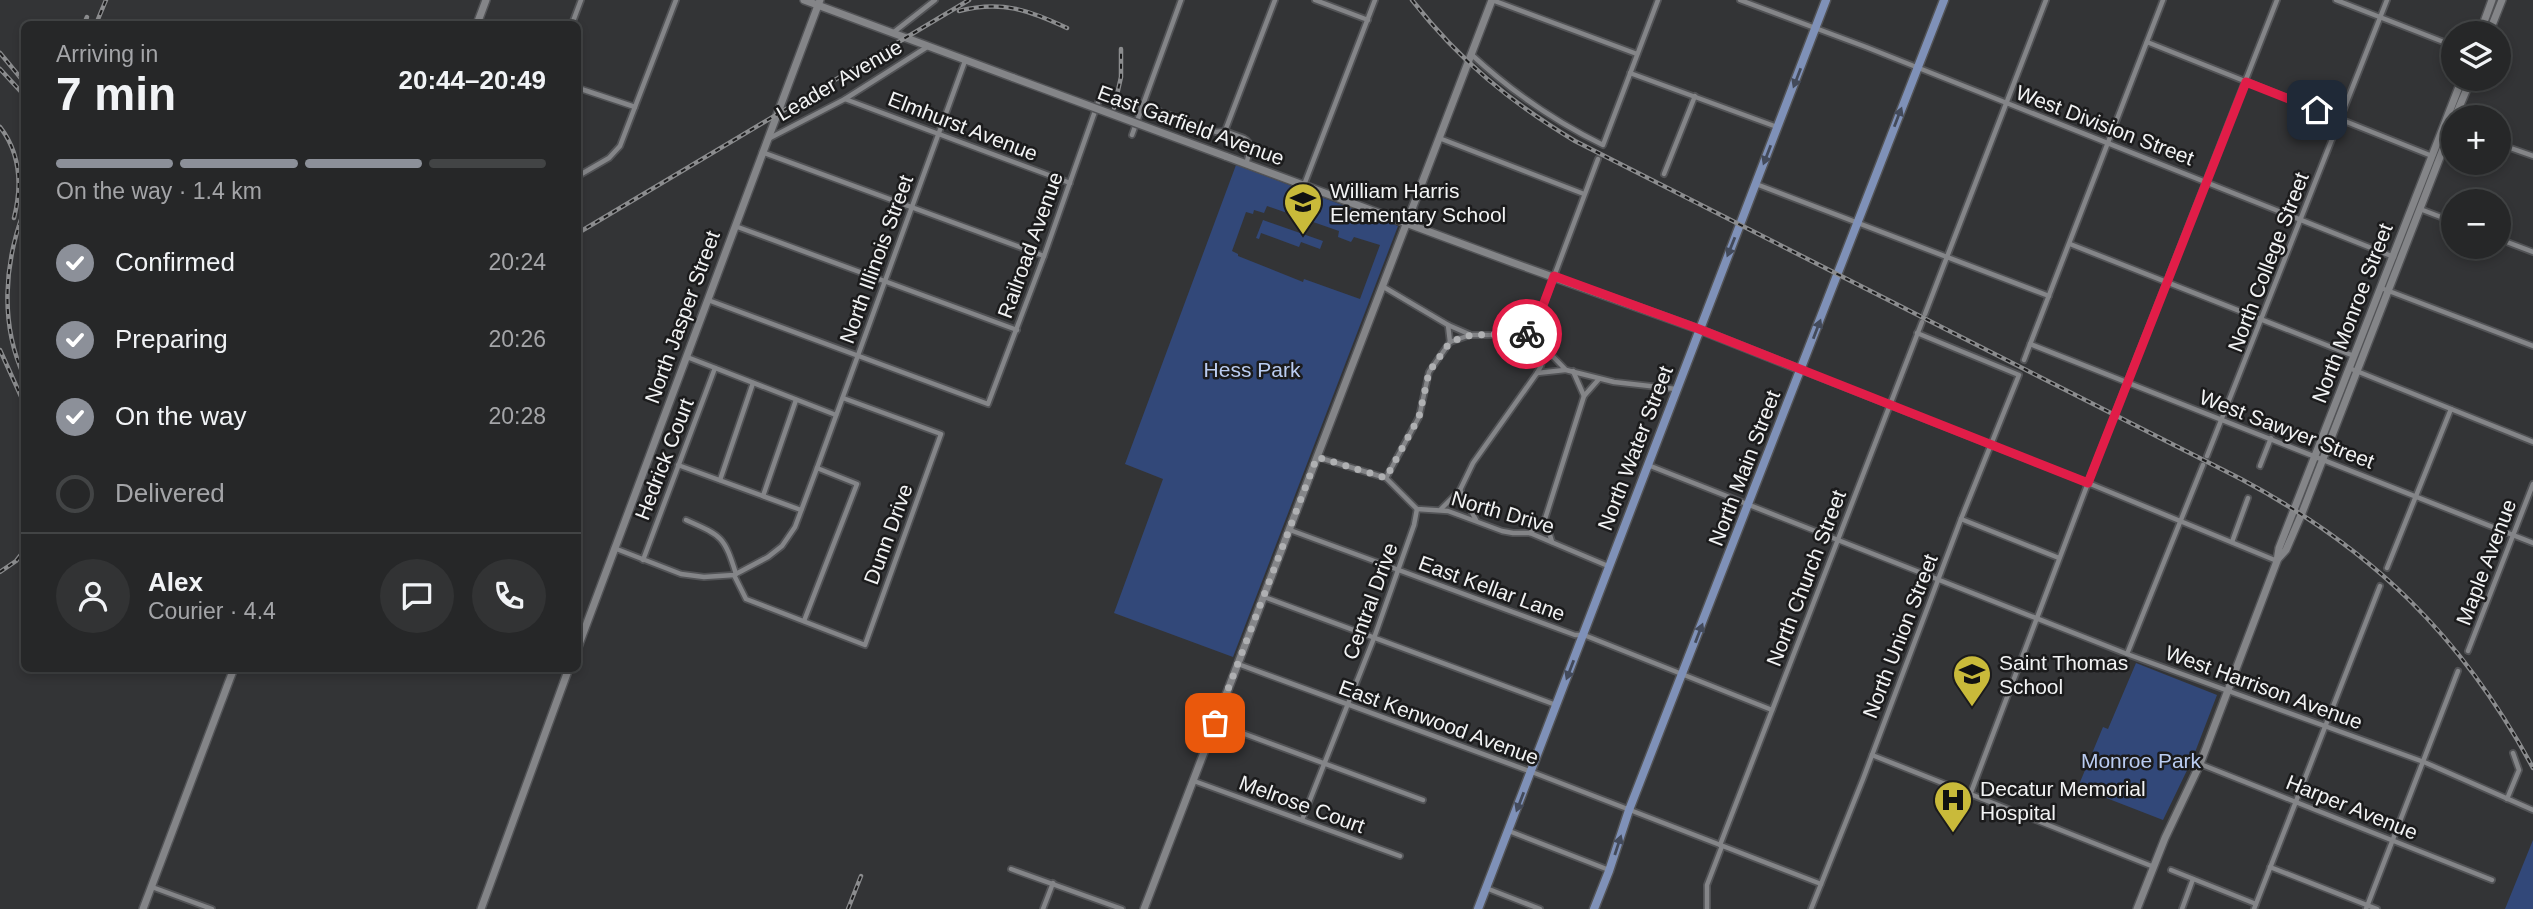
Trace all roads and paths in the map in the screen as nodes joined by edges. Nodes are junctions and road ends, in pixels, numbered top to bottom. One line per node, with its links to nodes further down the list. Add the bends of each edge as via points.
1 (486, 0): 25 (street)
2 (580, 0): 26 (street)
3 (676, 0): 46 (street)
4 (804, 0): 22 (street, East Garfield Avenue)
5 (935, 0): 30 (street)
6 (1181, 0): 45 (street)
7 (1275, 0): 49 (street)
8 (1315, 0): 24 (street)
9 (1375, 0): 24 (street)
10 (1492, 0): 34 (street); 35 (street)
11 (1658, 0): 35 (street)
12 (1740, 0): 29 (street, West Division Street)
13 (1826, 0): 29 (main road, North Water Street)
14 (1944, 0): 37 (main road, North Main Street)
15 (2046, 0): 44 (street)
16 (2164, 0): 32 (street)
17 (2277, 0): 39 (street)
18 (2336, 0): 23 (street)
19 (2387, 0): 23 (street, North College Street)
20 (2492, 0): 27 (street)
21 (2502, 0): 28 (street)
22 (819, 3): 30 (street, East Garfield Avenue); 53 (street, North Jasper Street)
23 (2380, 17): 31 (street); 47 (street, North College Street)
24 (1367, 20): 67 (street)
25 (478, 21)
26 (573, 21)
27 (2484, 21)
28 (2494, 21)
29 (1816, 29): 37 (street, West Division Street); 48 (main road, North Water Street, one-way to 48)
30 (893, 33): 33 (street, East Garfield Avenue)
31 (2441, 41)
32 (2147, 42): 39 (street); 54 (street)
33 (927, 46): 36 (street, East Garfield Avenue); 43 (street, Leader Avenue)
34 (1471, 54): 38 (street, via 1532,105 1603,145); 52 (street)
35 (1637, 54): 38 (street)
36 (965, 61): 50 (street, North Illinois Street); 61 (street, East Garfield Avenue, bridge)
37 (1917, 68): 44 (street, West Division Street); 73 (main road, North Main Street, one-way to 37)
38 (1630, 73): 41 (street)
39 (2246, 82): 47 (street); 64 (street)
40 (581, 89): 46 (street)
41 (1695, 96): 48 (street); 63 (street)
42 (1100, 97): 65 (street, Railroad Avenue)
43 (845, 99): 50 (street, Elmhurst Avenue); 53 (street, Leader Avenue)
44 (2006, 103): 54 (street, West Division Street); 80 (street)
45 (1143, 105): 49 (street, via 1216,132); 51 (street)
46 (635, 107): 62 (street, via 620,146)
47 (2341, 120): 59 (street); 72 (street, North College Street)
48 (1778, 127): 66 (main road, North Water Street, one-way to 66)
49 (1225, 131): 61 (street, via 1247,141)
50 (939, 134): 65 (street, Elmhurst Avenue); 69 (street, North Illinois Street)
51 (1132, 135)
52 (1439, 138): 68 (street); 74 (street)
53 (766, 141): 57 (street, North Jasper Street)
54 (2108, 143): 64 (street, West Division Street); 76 (street)
55 (2441, 146): 59 (street, North Monroe Street)
56 (2511, 148): 58 (street)
57 (762, 152): 69 (street); 75 (street, North Jasper Street)
58 (2533, 156)
59 (2436, 157): 70 (street, North Monroe Street)
60 (1598, 159): 68 (street)
61 (1246, 164): 67 (street, East Garfield Avenue)
62 (581, 174)
63 (1664, 174)
64 (2206, 181): 72 (street, West Division Street); 84 (street)
65 (1070, 183): 79 (street, Railroad Avenue)
66 (1756, 184): 73 (street); 93 (main road, North Water Street, one-way to 93)
67 (1304, 185): 74 (street, East Garfield Avenue)
68 (1584, 194): 82 (street)
69 (912, 207): 79 (street); 83 (street, North Illinois Street)
70 (2416, 207): 71 (street); 81 (street, North Monroe Street)
71 (2441, 217)
72 (2301, 220): 81 (street, West Division Street); 90 (street, North College Street)
73 (1858, 223): 80 (street); 109 (main road, North Main Street, one-way to 73)
74 (1406, 224): 82 (street, East Garfield Avenue); 85 (street)
75 (735, 226): 83 (street); 88 (street, North Jasper Street)
76 (2070, 244): 84 (street); 87 (street)
77 (2511, 244): 78 (street)
78 (2533, 252)
79 (1044, 256): 94 (street, Railroad Avenue)
80 (1947, 258): 87 (street); 89 (street)
81 (2396, 258): 86 (street, North Monroe Street)
82 (1554, 276): 93 (street, East Garfield Avenue); 97 (street)
83 (885, 282): 94 (street); 102 (street, North Illinois Street)
84 (2168, 282): 90 (street); 114 (street)
85 (1382, 286): 92 (street); 127 (street)
86 (2384, 289): 100 (street); 103 (street, North Monroe Street); 107 (street, North Monroe Street)
87 (2050, 296): 99 (street)
88 (707, 300): 102 (street); 104 (street, North Jasper Street)
89 (1925, 314)
90 (2262, 320): 103 (street); 122 (street, North College Street)
91 (1922, 322): 95 (street, North Church Street)
92 (1448, 325): 96 (street); 98 (street)
93 (1699, 329): 109 (street, East Garfield Avenue); 115 (main road, North Water Street)
94 (1017, 330): 102 (street, Railroad Avenue, via 988,404)
95 (1917, 332): 119 (street, North Church Street); 125 (street, North Union Street, via 2019,375)
96 (1471, 335): 97 (street); 98 (street)
97 (1532, 335): 101 (street)
98 (1450, 342): 134 (street, via 1429,372 1419,417)
99 (2030, 344): 105 (street); 114 (street, West Sawyer Street)
100 (2533, 346)
101 (1545, 347): 108 (street); 111 (street)
102 (858, 356): 117 (street, North Illinois Street)
103 (2354, 356): 107 (street, North Monroe Street)
104 (686, 357): 106 (street); 158 (street, North Jasper Street)
105 (2024, 360)
106 (715, 368): 113 (street); 129 (street, Hedrick Court)
107 (2352, 369): 120 (street); 128 (street, North Monroe Street)
108 (1566, 370): 110 (street); 111 (street)
109 (1801, 370): 119 (street); 142 (main road, North Main Street)
110 (1573, 371): 112 (street); 116 (street)
111 (1537, 373): 138 (street, via 1473,463)
112 (1599, 379): 115 (street); 116 (street)
113 (753, 383): 118 (street); 135 (street)
114 (2127, 384): 122 (street, West Sawyer Street); 136 (street)
115 (1676, 390): 130 (main road, North Water Street)
116 (1584, 396): 146 (street)
117 (843, 398): 121 (street, North Illinois Street); 170 (street, Dunn Drive, via 941,434 865,645)
118 (796, 400): 121 (street); 139 (street)
119 (1889, 404): 125 (street); 154 (street, North Church Street)
120 (2451, 409): 124 (street); 140 (street)
121 (836, 415): 133 (street, North Illinois Street)
122 (2222, 420): 123 (street, West Sawyer Street); 126 (street, North College Street)
123 (2271, 439): 128 (street, West Sawyer Street); 132 (street)
124 (2533, 442)
125 (1990, 445): 136 (street); 147 (street, North Union Street)
126 (2207, 456)
127 (1317, 457): 134 (street, North Drive); 151 (street)
128 (2318, 457): 140 (street, West Sawyer Street); 161 (street, North Monroe Street)
129 (678, 465): 135 (street); 160 (street, Hedrick Court)
130 (1648, 465): 142 (street, West Harrison Avenue); 162 (main road, North Water Street)
131 (2203, 465): 149 (street)
132 (2260, 466)
133 (817, 468): 144 (street, North Illinois Street); 170 (street, via 857,484)
134 (1386, 478): 143 (street, North Drive)
135 (720, 480): 139 (street)
136 (2088, 483): 149 (street); 159 (street)
137 (2533, 484): 153 (street, Maple Avenue)
138 (1460, 490): 145 (street); 150 (street)
139 (763, 496): 144 (street)
140 (2416, 497): 153 (street, West Sawyer Street); 163 (street)
141 (2248, 498): 156 (street)
142 (1748, 504): 154 (street, West Harrison Avenue); 180 (main road, North Main Street, one-way to 142)
143 (1417, 509): 145 (street, North Drive); 164 (street, Central Drive)
144 (801, 510): 165 (street, North Illinois Street, via 782,546)
145 (1441, 510): 150 (street, North Drive)
146 (1545, 519): 152 (street); 155 (street)
147 (1961, 519): 159 (street); 166 (street, North Union Street)
148 (686, 520): 165 (street, via 719,536)
149 (2181, 520): 156 (street); 175 (street)
150 (1476, 522): 152 (street, North Drive)
151 (1290, 530): 164 (street, East Kellar Lane); 168 (street)
152 (1530, 533): 155 (street, North Drive)
153 (2512, 535): 157 (street, West Sawyer Street); 174 (street, Maple Avenue)
154 (1838, 540): 166 (street, West Harrison Avenue); 184 (street, North Church Street)
155 (1552, 542): 162 (street, North Drive)
156 (2232, 542): 161 (street)
157 (2533, 543)
158 (614, 548): 160 (street); 173 (street, North Jasper Street)
159 (2059, 558): 169 (street)
160 (643, 560): 165 (street, via 681,574)
161 (2277, 561): 181 (street, North Monroe Street)
162 (1608, 566): 171 (main road, North Water Street)
163 (2387, 568)
164 (1399, 570): 171 (street, East Kellar Lane); 172 (street, Central Drive)
165 (735, 574): 170 (street, via 746,599)
166 (1939, 578): 169 (street, West Harrison Avenue); 188 (street, North Union Street)
167 (2381, 586): 186 (street)
168 (1264, 597): 172 (street); 176 (street)
169 (2038, 618): 175 (street, West Harrison Avenue); 194 (street)
170 (804, 621)
171 (1584, 635): 180 (street, East Kellar Lane); 183 (main road, North Water Street, one-way to 183)
172 (1374, 638): 182 (street, Central Drive); 183 (street)
173 (581, 639)
174 (2468, 651)
175 (2127, 653): 181 (street, West Harrison Avenue)
176 (1238, 664): 182 (street, East Kenwood Avenue); 185 (street)
177 (2458, 671): 189 (street)
178 (233, 672): 214 (street)
179 (568, 672): 220 (street)
180 (1683, 674): 184 (street, East Kellar Lane); 198 (main road, North Main Street)
181 (2228, 692): 186 (street, West Harrison Avenue); 191 (street, North Monroe Street)
182 (1348, 705): 190 (street, Central Drive); 192 (street, East Kenwood Avenue)
183 (1556, 706): 192 (main road, North Water Street)
184 (1772, 710): 203 (street, North Church Street)
185 (1215, 723): 190 (street); 193 (street)
186 (2325, 726): 189 (street, West Harrison Avenue); 197 (street)
187 (2513, 753): 195 (street, via 2519,770)
188 (1872, 755): 194 (street); 213 (street, North Union Street)
189 (2424, 762): 195 (street, West Harrison Avenue); 202 (street)
190 (1324, 763): 196 (street); 200 (street, Central Drive)
191 (2200, 764): 197 (street, Harper Avenue); 205 (street, North Monroe Street)
192 (1532, 772): 198 (street, East Kenwood Avenue); 201 (main road, North Water Street, one-way to 201)
193 (1194, 781): 200 (street, Melrose Court); 223 (street)
194 (1970, 795): 205 (street)
195 (2507, 799): 199 (street, West Harrison Avenue)
196 (1423, 800)
197 (2296, 801): 202 (street, Harper Avenue); 206 (street)
198 (1629, 810): 203 (street, East Kenwood Avenue); 209 (main road, North Main Street, one-way to 198)
199 (2533, 810)
200 (1302, 820): 204 (street, Melrose Court)
201 (1509, 831): 209 (street); 215 (main road, North Water Street)
202 (2393, 841): 211 (street, Harper Avenue); 217 (street)
203 (1721, 846): 213 (street, East Kenwood Avenue); 227 (street, North Church Street, via 1707,885)
204 (1400, 856)
205 (2154, 867): 229 (street, North Monroe Street)
206 (2270, 867): 216 (street); 217 (street)
207 (1011, 869): 212 (street)
208 (2171, 870): 210 (street)
209 (1609, 871): 226 (main road, North Main Street)
210 (2193, 879): 216 (street); 230 (street)
211 (2492, 880)
212 (1053, 883): 221 (street); 222 (street)
213 (1821, 884): 228 (street, North Union Street)
214 (152, 887): 218 (street); 219 (street)
215 (1486, 888): 224 (main road, North Water Street); 225 (street)
216 (2255, 906)
217 (2367, 907): 231 (street)
218 (143, 909)
219 (212, 909)
220 (481, 909)
221 (1043, 909)
222 (1122, 909)
223 (1144, 909)
224 (1478, 909)
225 (1540, 909)
226 (1594, 909)
227 (1707, 909)
228 (1811, 909)
229 (2137, 909)
230 (2182, 909)
231 (2377, 909)

